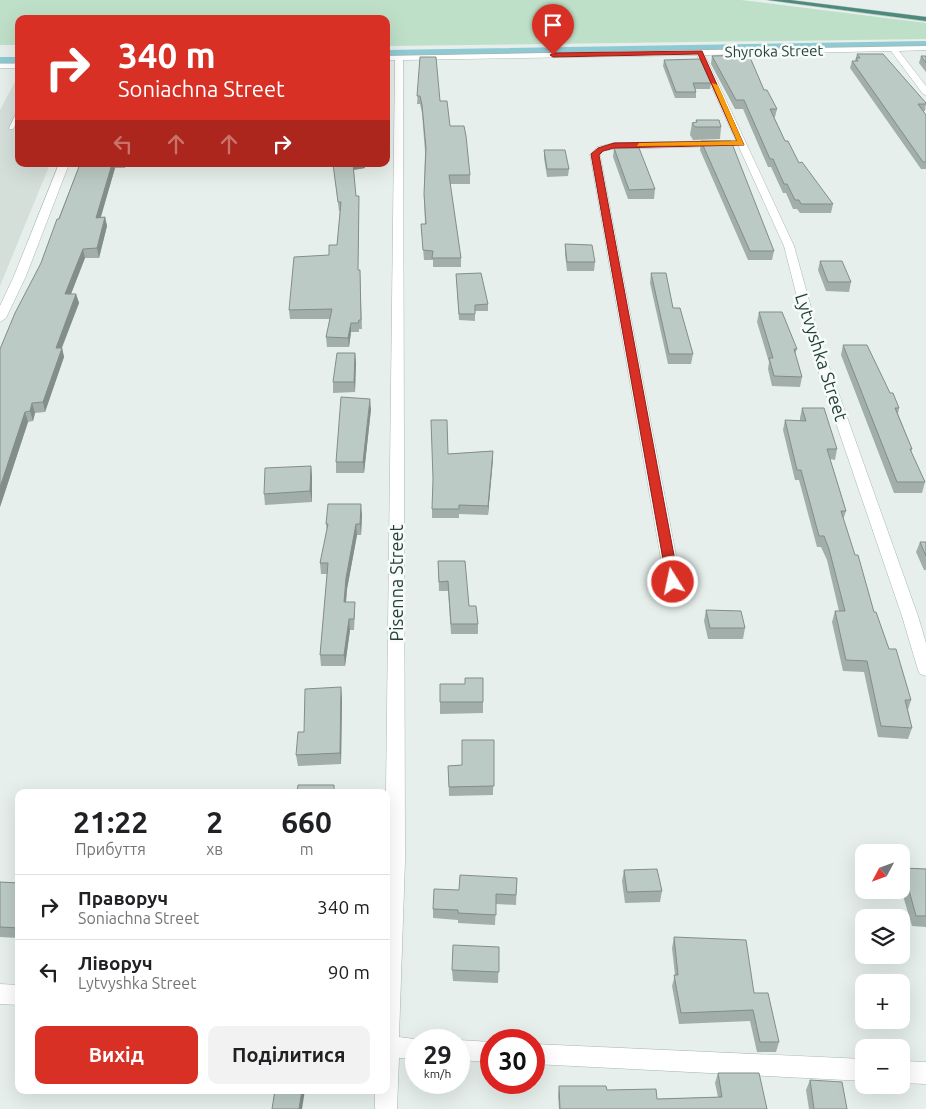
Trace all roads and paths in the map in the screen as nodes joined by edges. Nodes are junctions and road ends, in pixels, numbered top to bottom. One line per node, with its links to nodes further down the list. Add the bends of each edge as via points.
1 (772, 0): 4 (highway)
2 (815, 0): 3 (highway)
3 (926, 13)
4 (926, 19)
5 (893, 48): 6 (street, Shyroka Street); 7 (street, Shyroka Street); 11 (street)
6 (926, 48)
7 (700, 52): 8 (street, Shyroka Street); 14 (street, Lytvyshka Street)
8 (393, 58): 20 (street, Pisenna Street, via 395,860)
9 (0, 66): 10 (street)
10 (15, 66)
11 (926, 92)
12 (15, 120): 13 (lane)
13 (11, 128)
14 (741, 144): 17 (street, via 614,146 600,149 595,154); 18 (street, Lytvyshka Street, via 788,246 814,344)
15 (63, 167): 16 (street)
16 (0, 318)
17 (673, 582)
18 (926, 670)
19 (0, 994): 21 (street)
20 (390, 994)
21 (15, 995)
22 (390, 1047): 23 (street)
23 (405, 1048)
24 (545, 1055): 25 (street)
25 (855, 1070)
26 (910, 1072): 27 (street)
27 (926, 1073)
28 (386, 1094): 29 (street, Pisenna Street)
29 (386, 1109)

